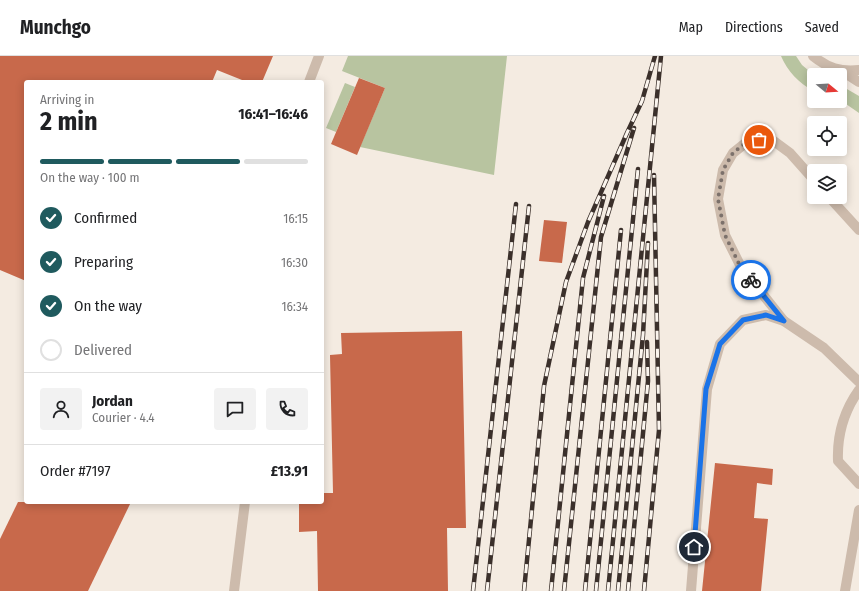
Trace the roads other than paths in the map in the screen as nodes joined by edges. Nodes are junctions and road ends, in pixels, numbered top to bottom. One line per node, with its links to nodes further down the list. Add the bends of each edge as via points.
1 (319, 56): 7 (street)
2 (813, 56): 3 (street)
3 (833, 68)
4 (859, 70): 5 (street)
5 (847, 71)
6 (847, 74): 8 (street)
7 (310, 80)
8 (859, 82)
9 (807, 172): 12 (street, via 790,153 771,139 748,141 733,153 723,170 718,199 725,235 740,266)
10 (835, 204): 11 (street)
11 (859, 230)
12 (784, 321): 13 (street, via 824,348); 19 (street, via 766,315 743,320 720,344 706,389)
13 (857, 378)
14 (859, 390): 15 (street, via 842,423 838,461)
15 (859, 484)
16 (245, 504): 18 (street)
17 (859, 510): 20 (street)
18 (234, 591)
19 (691, 591)
20 (845, 591)

